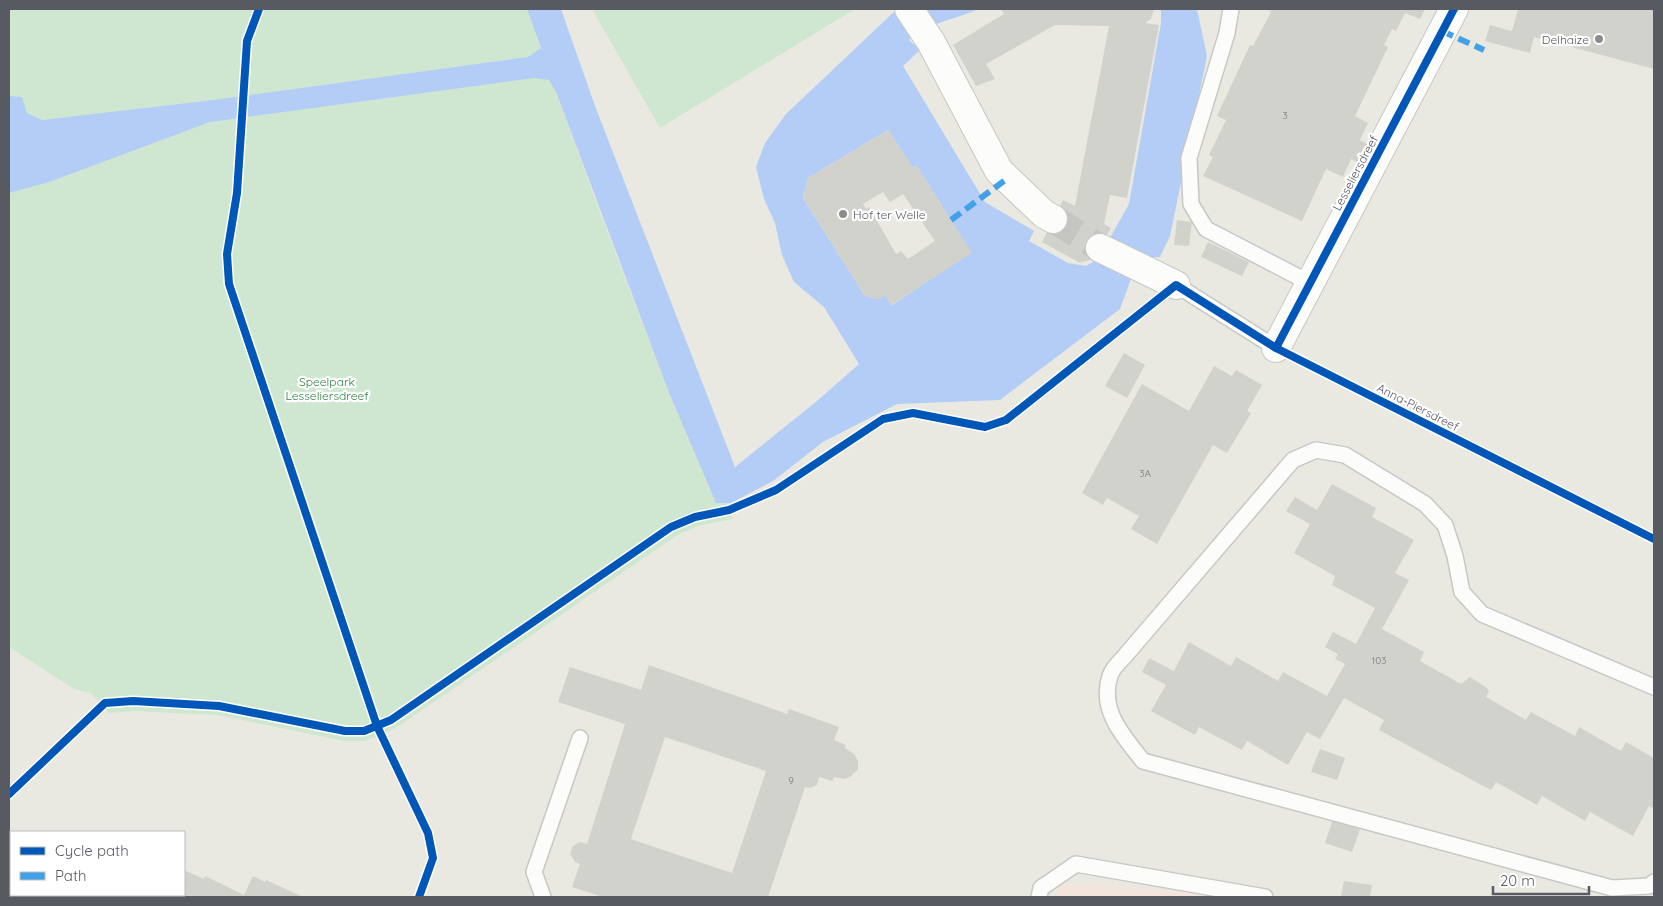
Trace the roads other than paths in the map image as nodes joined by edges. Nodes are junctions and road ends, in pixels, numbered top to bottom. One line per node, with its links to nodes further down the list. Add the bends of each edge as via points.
1 (909, 9): 4 (street, via 931,42 1000,171)
2 (1231, 9): 6 (lane, via 1227,33 1189,158 1191,204 1206,229)
3 (1454, 9): 6 (street, Lesseliersdreef)
4 (1053, 219)
5 (1101, 249): 7 (street)
6 (1310, 283): 8 (street, Lesseliersdreef)
7 (1176, 285): 8 (lane)
8 (1276, 348)
9 (1654, 687): 11 (lane, via 1482,614 1462,592 1445,525 1425,504 1345,455 1316,450 1293,460 1110,674 1108,692 1111,717 1122,736 1143,760 1150,763 1612,888 1649,886)
10 (580, 738): 12 (lane, via 534,872)
11 (1654, 882)
12 (543, 897)
13 (1039, 897): 14 (lane, via 1041,888 1076,864)
14 (1265, 897)

